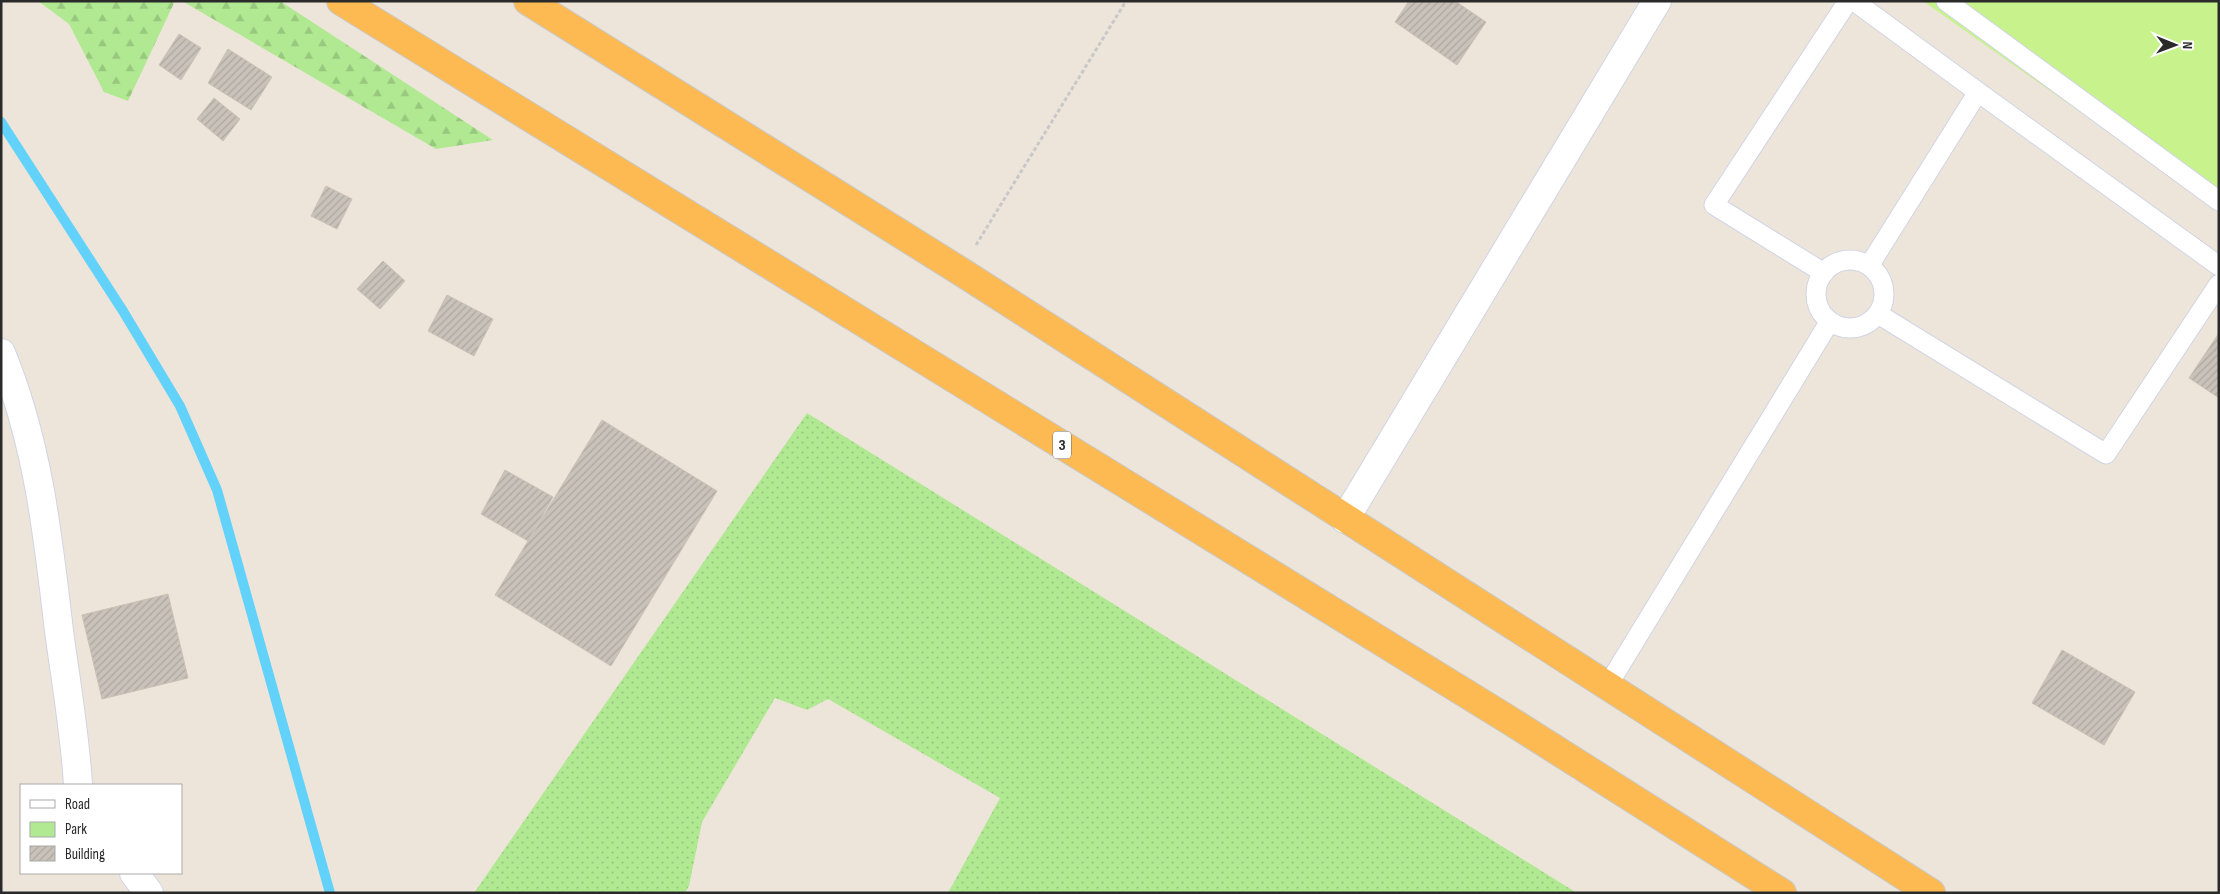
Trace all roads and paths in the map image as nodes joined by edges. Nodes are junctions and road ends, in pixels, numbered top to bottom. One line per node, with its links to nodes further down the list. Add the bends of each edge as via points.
1 (341, 1): 23 (highway, 3, via 1509,720)
2 (528, 1): 12 (highway)
3 (1126, 1): 12 (path)
4 (1657, 1): 18 (street)
5 (1848, 1): 13 (lane, via 1714,205)
6 (1854, 1): 8 (lane)
7 (1946, 1): 9 (lane)
8 (1978, 92): 10 (lane); 11 (lane)
9 (2219, 201)
10 (1868, 266): 13 (lane, via 1850,260 1831,266); 15 (lane, via 1877,273 1883,288 1883,304)
11 (2219, 266)
12 (960, 271): 18 (highway)
13 (1824, 273): 16 (lane, via 1816,293 1822,314)
14 (2219, 284): 15 (lane, via 2106,454)
15 (1878, 314): 16 (lane, via 1864,326 1855,328 1838,326)
16 (1830, 321): 19 (lane)
17 (1, 353): 20 (street, via 26,425 38,473)
18 (1345, 519): 19 (highway)
19 (1608, 685): 24 (highway)
20 (78, 784)
21 (135, 874): 22 (street)
22 (149, 893)
23 (1782, 893)
24 (1931, 893)

